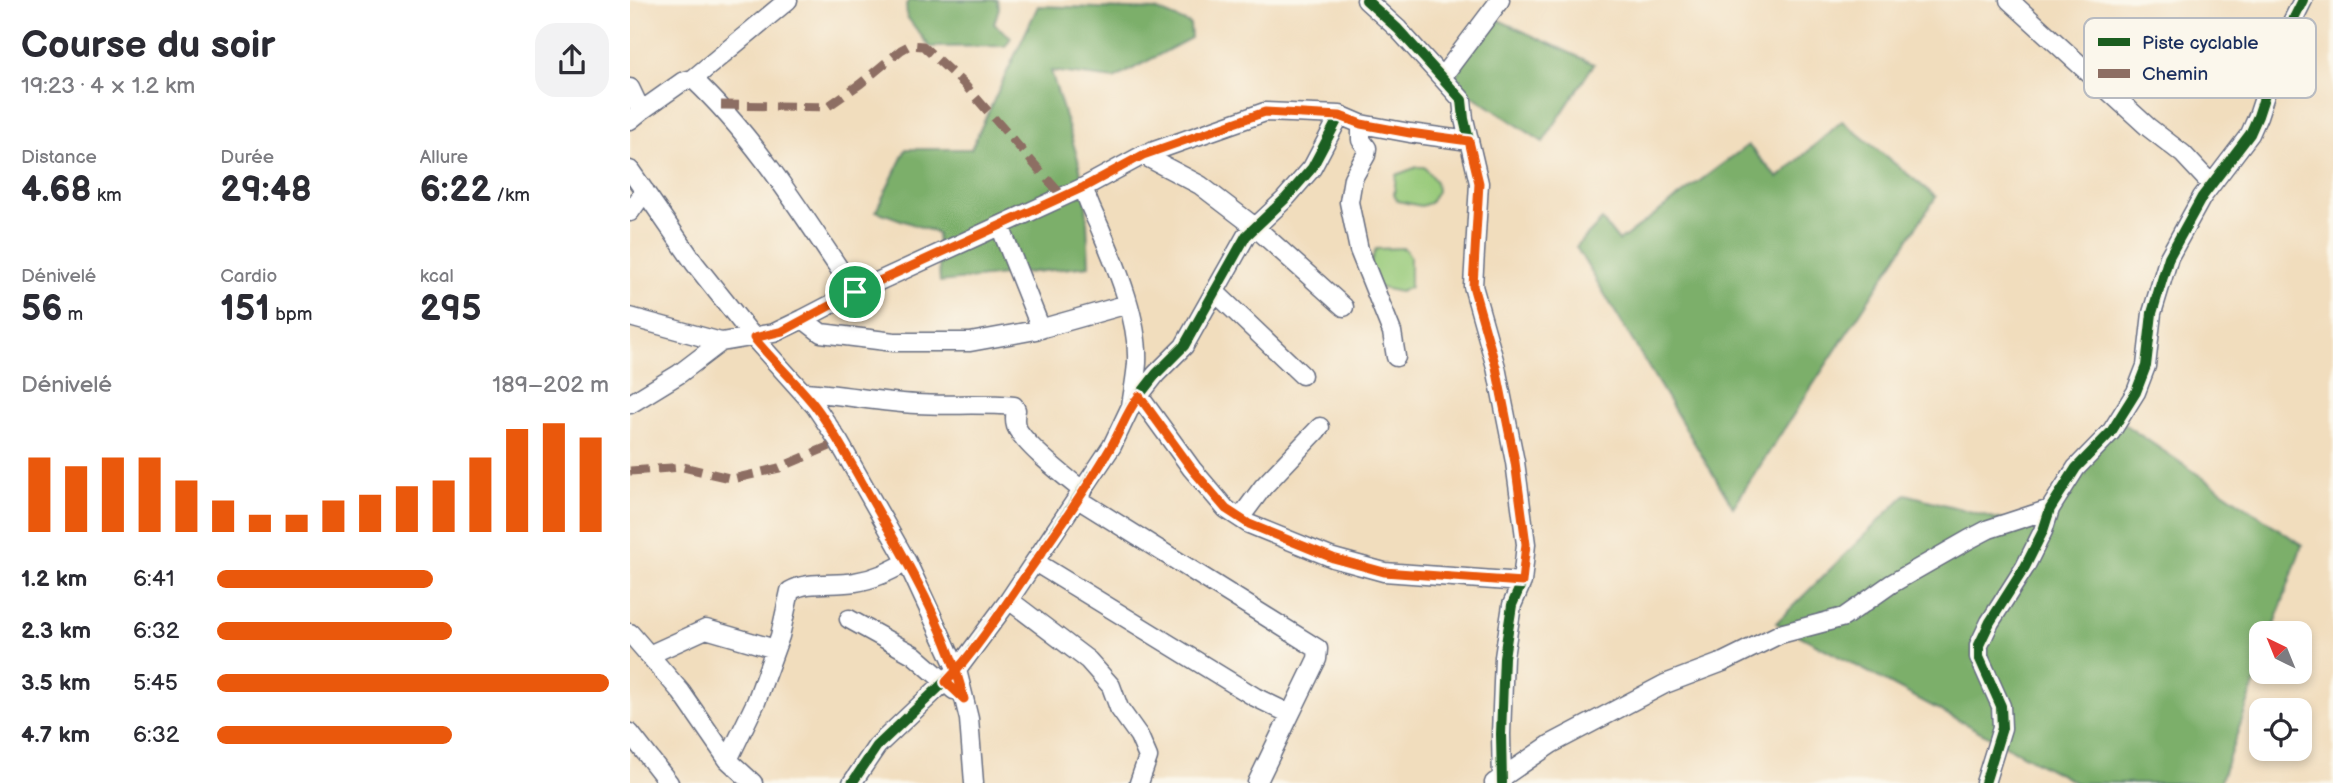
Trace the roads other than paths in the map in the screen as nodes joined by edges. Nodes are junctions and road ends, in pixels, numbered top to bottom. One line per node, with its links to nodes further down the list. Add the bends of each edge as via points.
1 (788, 0): 9 (street)
2 (1366, 0): 8 (street)
3 (1500, 0): 8 (street)
4 (2009, 0): 7 (street)
5 (2303, 0): 6 (street)
6 (2294, 18)
7 (2084, 69)
8 (1442, 77): 16 (street, via 1462,100)
9 (693, 79): 13 (street); 25 (street, via 721,105 769,166)
10 (630, 88): 13 (street)
11 (2116, 98): 19 (street, via 2183,153)
12 (2264, 98): 19 (street, via 2250,134)
13 (635, 115)
14 (1340, 116): 15 (street); 17 (street, via 1265,112); 24 (street, via 1312,168)
15 (1361, 124): 16 (street); 34 (street, via 1366,155 1353,178 1349,202 1359,250 1392,332)
16 (1469, 141): 45 (street, via 1479,183 1473,286 1496,367 1515,462 1526,544)
17 (1143, 155): 20 (street); 24 (street, via 1200,185)
18 (630, 170): 21 (street)
19 (2211, 184): 41 (street, via 2169,257 2152,313 2146,366 2137,392 2110,432 2076,468)
20 (1084, 187): 23 (street); 27 (street)
21 (645, 191): 22 (street); 32 (street)
22 (630, 212)
23 (1000, 226): 25 (street); 31 (street)
24 (1255, 227): 26 (street); 28 (street)
25 (855, 292): 30 (street)
26 (1214, 292): 35 (street); 37 (street, via 1184,346)
27 (1128, 304): 31 (street); 37 (street, via 1135,332)
28 (1344, 307)
29 (630, 317): 33 (street)
30 (803, 319): 31 (street, via 821,333 894,342 970,342); 32 (street, via 783,331)
31 (1041, 329)
32 (754, 338): 33 (street); 36 (street)
33 (721, 342): 38 (street)
34 (1396, 357)
35 (1301, 376)
36 (803, 392): 40 (street, via 918,404 1014,406 1018,431); 43 (street, via 839,442)
37 (1135, 401): 40 (street); 42 (street, via 1226,509)
38 (630, 404)
39 (1320, 427): 42 (street, via 1263,486)
40 (1081, 495): 44 (street); 52 (street, via 1318,649)
41 (2050, 509): 55 (street, via 1979,535 1891,584 1844,617 1780,634 1664,684 1570,733); 62 (street, via 2025,567 1979,645 1979,657 2001,706 2003,728)
42 (1240, 518): 45 (street, via 1333,558 1384,572)
43 (907, 562): 49 (street, via 878,578 800,585 790,591); 51 (street)
44 (1035, 562): 46 (street); 52 (street)
45 (1522, 582): 55 (street, via 1512,605 1504,657)
46 (1009, 600): 51 (street); 60 (street, via 1088,660 1111,686 1148,757)
47 (849, 619): 51 (street)
48 (630, 633): 50 (street)
49 (775, 649): 50 (street, via 706,629); 54 (street)
50 (649, 655): 54 (street)
51 (951, 676): 58 (street, via 877,746); 59 (street, via 969,719)
52 (1290, 714): 61 (street)
53 (630, 733): 56 (street)
54 (728, 760): 57 (street)
55 (1499, 781)
56 (668, 783)
57 (752, 783)
58 (852, 783)
59 (974, 783)
60 (1139, 783)
61 (1257, 783)
62 (1985, 783)

